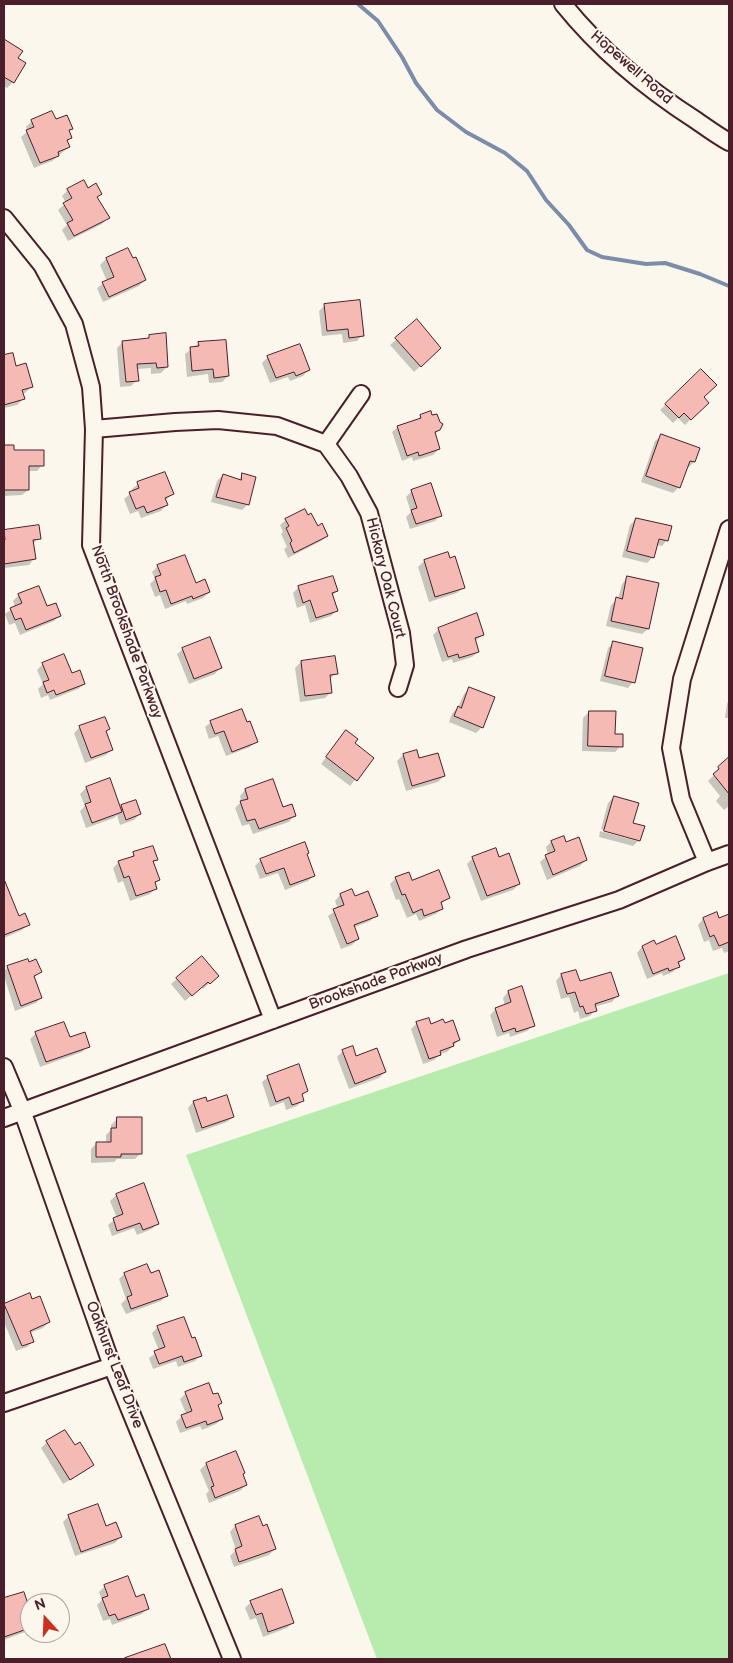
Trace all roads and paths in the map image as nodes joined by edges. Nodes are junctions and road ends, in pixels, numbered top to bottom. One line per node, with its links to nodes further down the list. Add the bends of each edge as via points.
1 (563, 4): 2 (street, Hopewell Road, via 638,79)
2 (729, 142)
3 (4, 218): 5 (street, North Brookshade Parkway, via 42,265 74,324 91,387)
4 (361, 394): 6 (street)
5 (94, 429): 6 (street, via 218,420 277,426); 11 (street, North Brookshade Parkway, via 92,545)
6 (326, 444): 8 (street, Hickory Oak Court, via 369,512 401,633 405,665)
7 (729, 529): 10 (street, via 682,679 671,748 681,799)
8 (398, 688)
9 (729, 854): 10 (street, Brookshade Parkway)
10 (706, 862): 11 (street, Brookshade Parkway, via 619,900 467,949)
11 (273, 1020): 13 (street, Brookshade Parkway)
12 (4, 1067): 13 (street, Oakhurst Leaf Drive)
13 (22, 1110): 14 (street, Brookshade Parkway); 15 (street, Oakhurst Leaf Drive)
14 (4, 1118)
15 (112, 1366): 16 (street); 17 (street, Oakhurst Leaf Drive)
16 (4, 1404)
17 (232, 1659)

